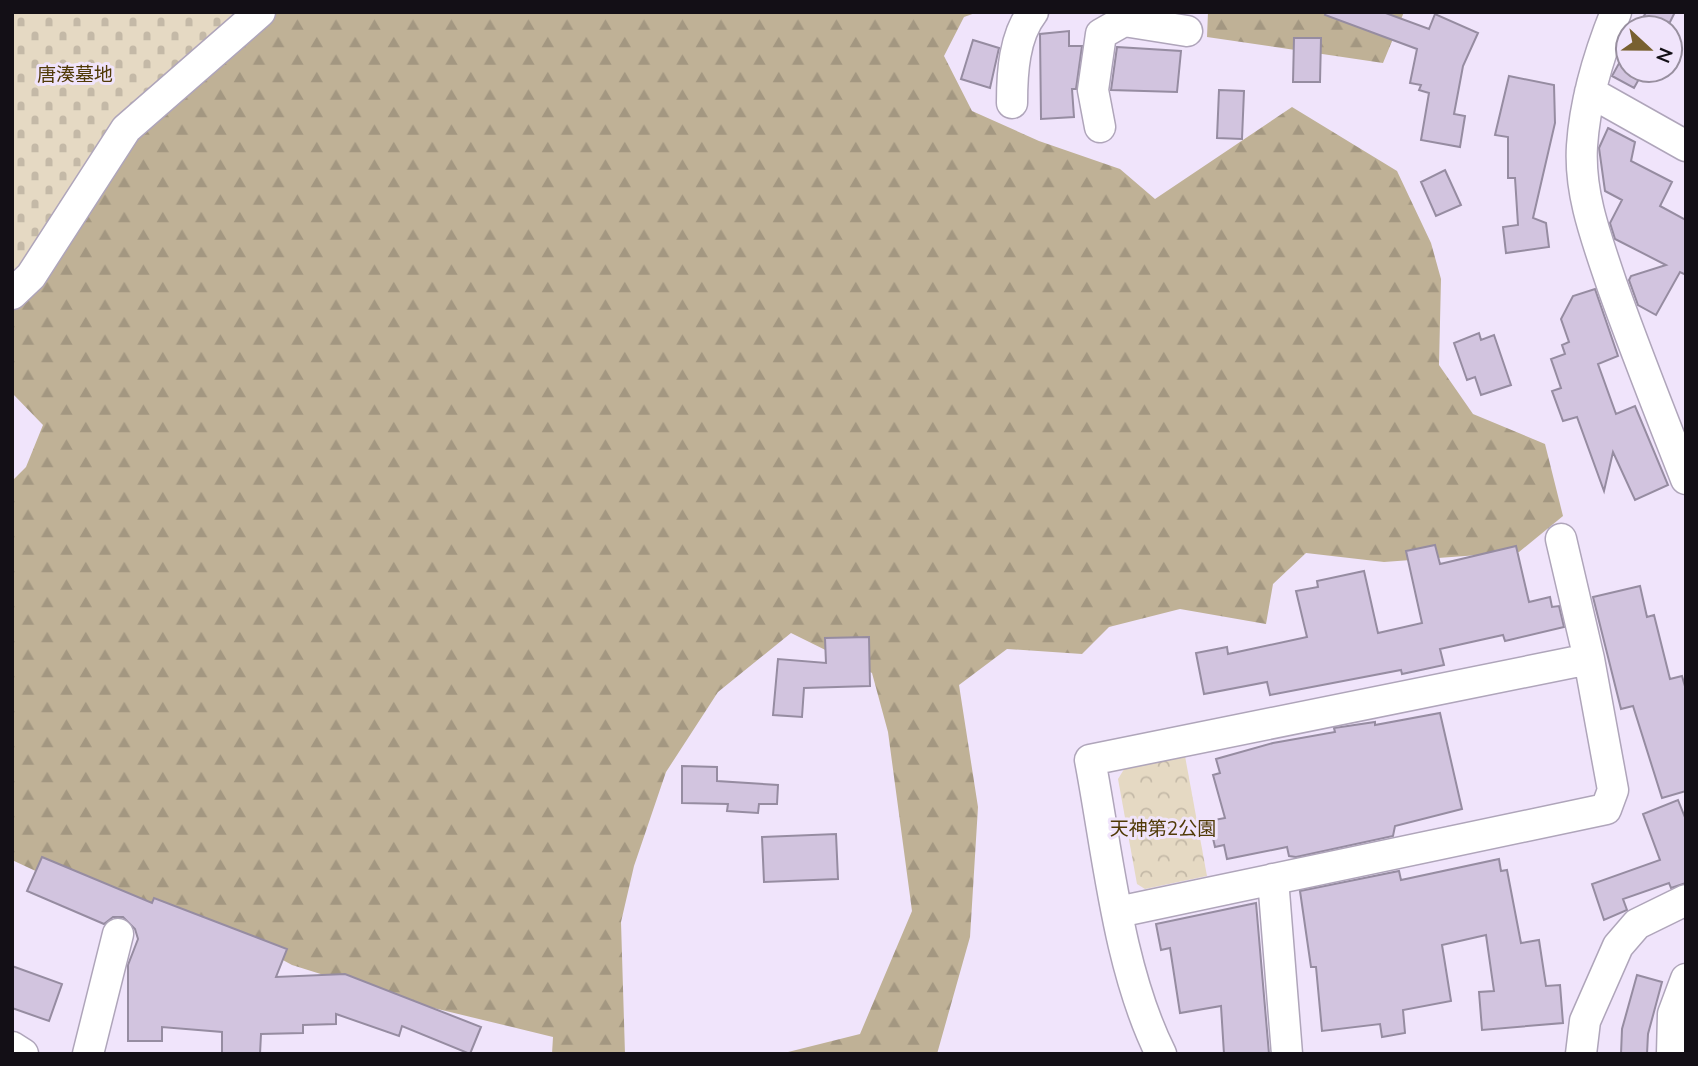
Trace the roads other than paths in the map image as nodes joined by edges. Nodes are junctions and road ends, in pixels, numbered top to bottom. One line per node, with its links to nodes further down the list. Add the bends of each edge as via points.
1 (260, 12): 10 (street, via 126,129 31,276)
2 (1033, 12): 7 (street, via 1018,43)
3 (1616, 12): 6 (street)
4 (1125, 17): 5 (street); 8 (street, via 1101,34 1093,90)
5 (1186, 32)
6 (1590, 92): 9 (street); 11 (street, via 1582,147 1594,230)
7 (1012, 103)
8 (1100, 127)
9 (1686, 146)
10 (12, 294)
11 (1686, 479)
12 (1561, 539): 13 (street)
13 (1589, 659): 14 (street, via 1613,790 1606,809); 16 (street, via 1090,760)
14 (1273, 879): 16 (street); 23 (street)
15 (1686, 900): 24 (street, via 1637,925 1618,946 1585,1021)
16 (1118, 912): 22 (street, via 1137,994)
17 (118, 934): 21 (street)
18 (1686, 979): 25 (street, via 1673,1013)
19 (12, 1047): 20 (street)
20 (23, 1054)
21 (88, 1054)
22 (1161, 1054)
23 (1287, 1054)
24 (1581, 1054)
25 (1672, 1054)

